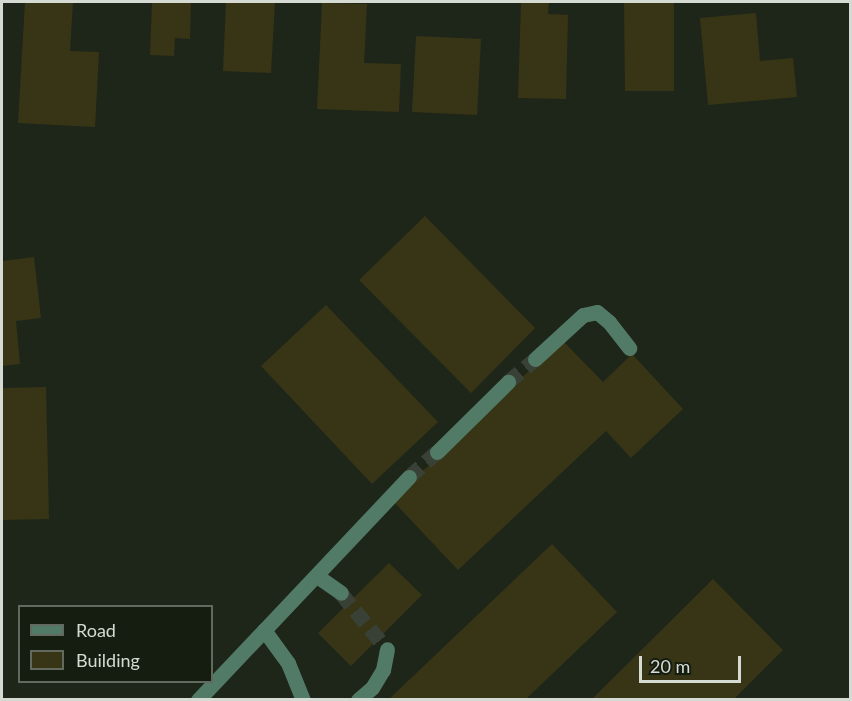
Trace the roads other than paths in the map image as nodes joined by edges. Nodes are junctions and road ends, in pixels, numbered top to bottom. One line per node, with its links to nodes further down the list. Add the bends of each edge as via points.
1 (629, 348): 2 (lane, via 597,312 583,315)
2 (535, 359)
3 (508, 382): 4 (lane)
4 (437, 452)
5 (409, 477): 6 (lane)
6 (317, 576): 7 (lane); 8 (lane)
7 (341, 593)
8 (264, 630): 10 (lane); 11 (lane, via 288,663)
9 (387, 649): 12 (lane, via 383,670 372,688)
10 (198, 699)
11 (303, 699)
12 (358, 699)

